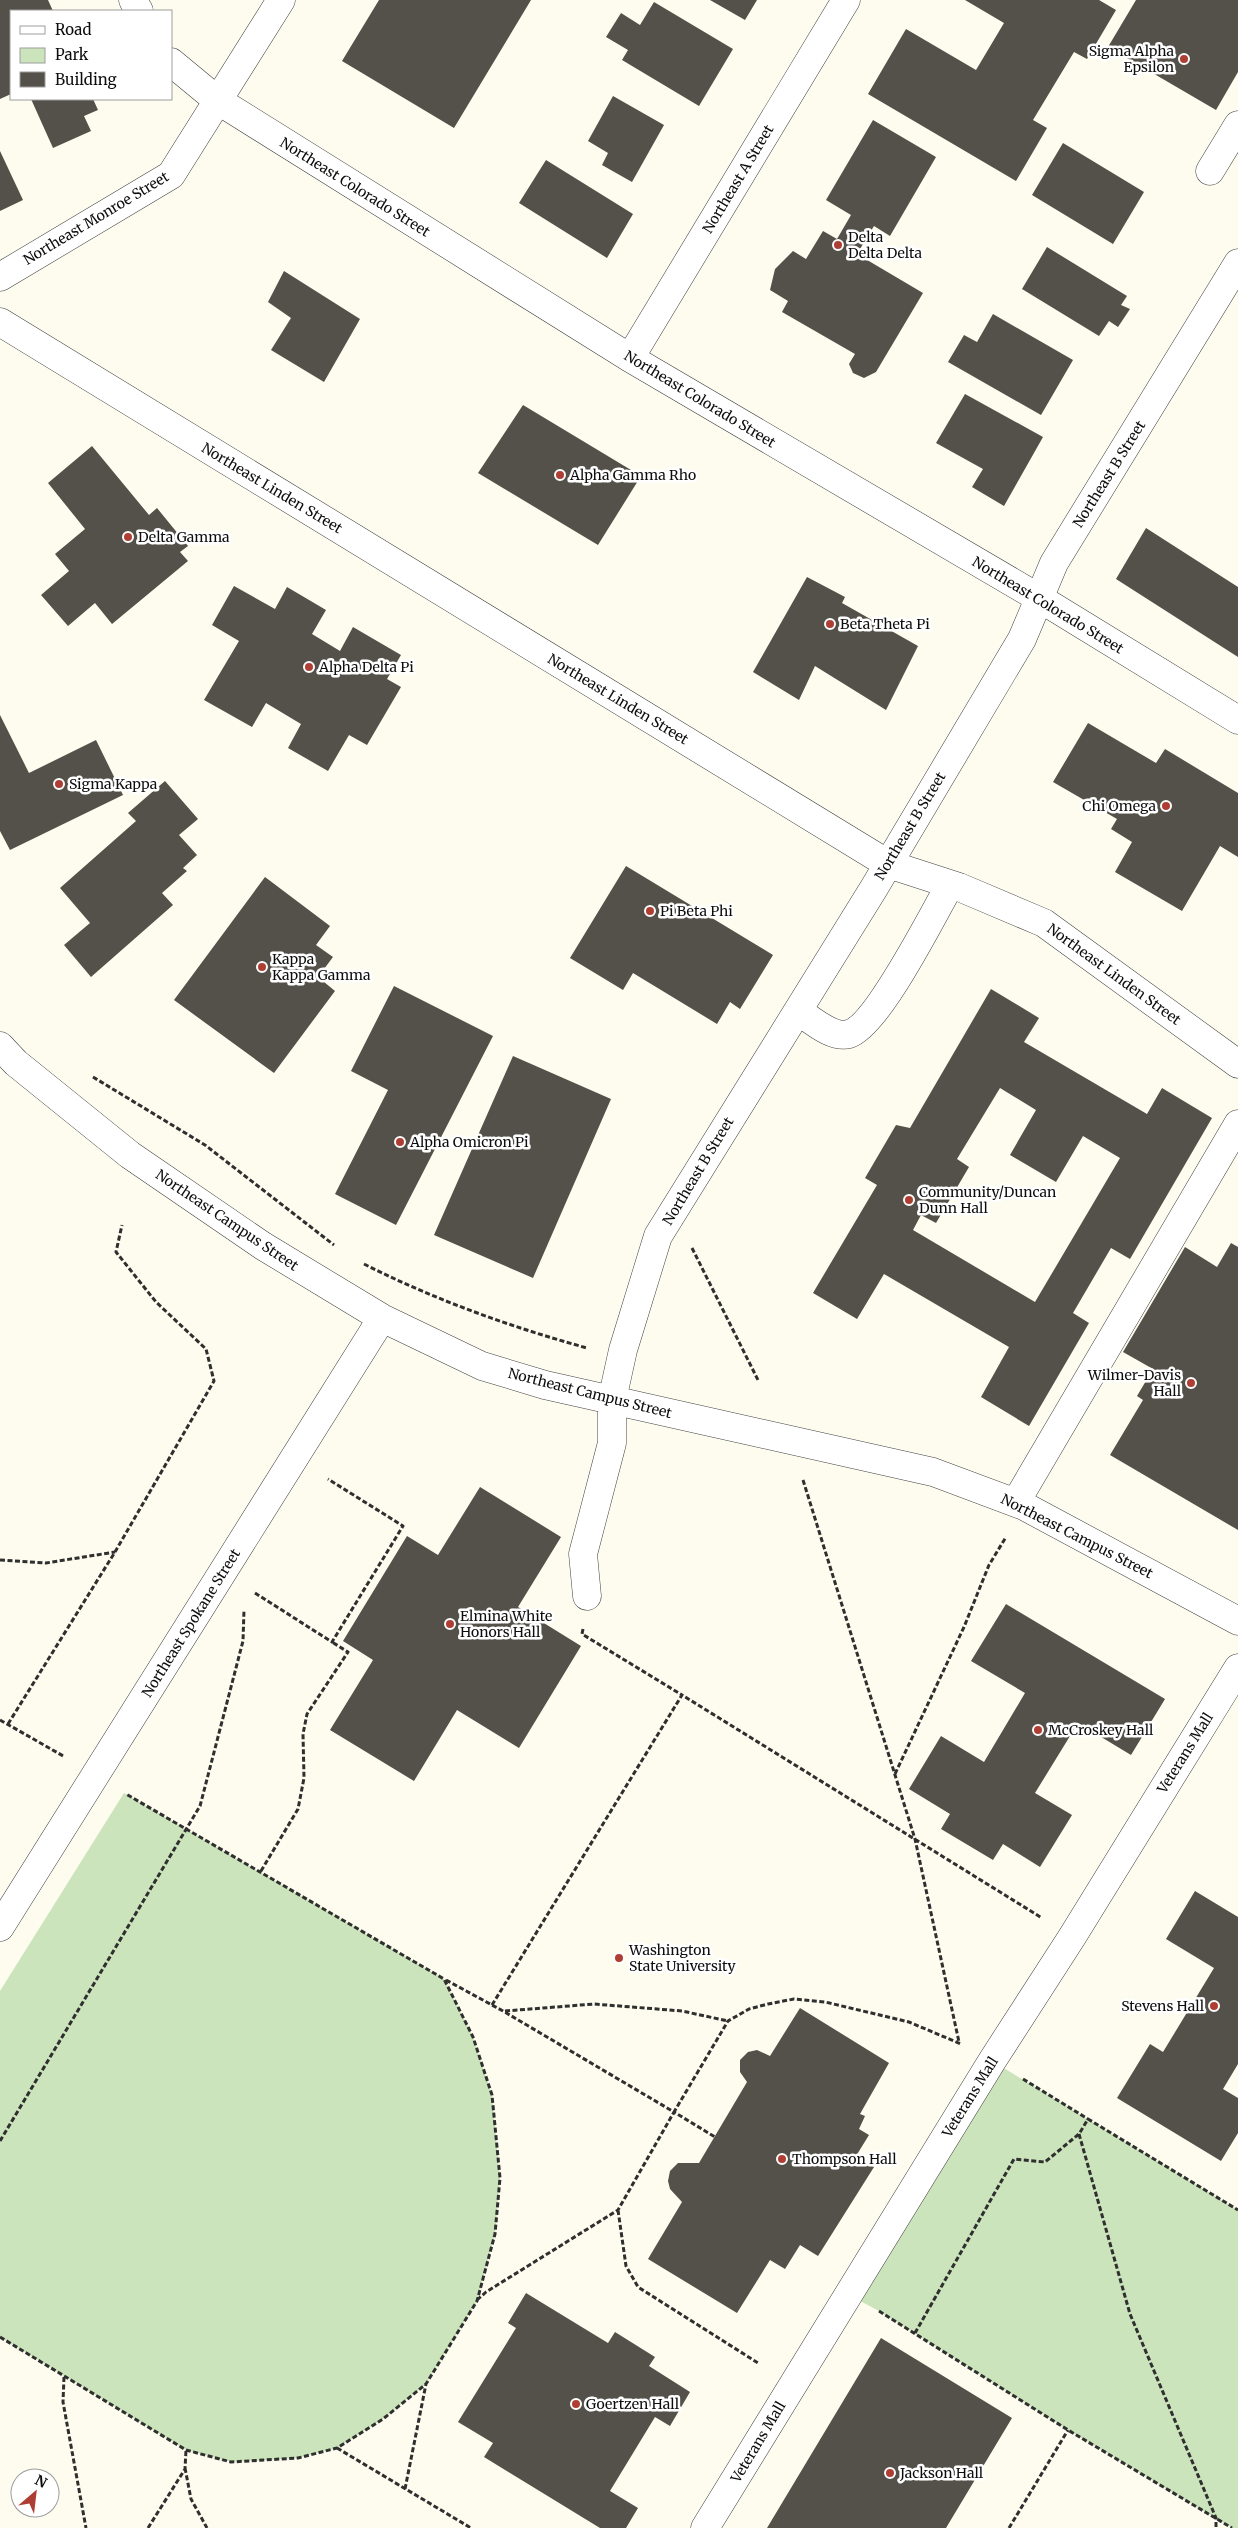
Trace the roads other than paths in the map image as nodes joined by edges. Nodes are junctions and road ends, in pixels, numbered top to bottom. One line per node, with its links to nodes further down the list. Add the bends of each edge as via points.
1 (282, 0): 4 (street, Northeast Monroe Street)
2 (846, 0): 10 (street, Northeast A Street)
3 (172, 63): 4 (street, Northeast Colorado Street)
4 (217, 100): 8 (street, Northeast Monroe Street, via 171,175); 10 (street, Northeast Colorado Street)
5 (1238, 125): 6 (street)
6 (1210, 171)
7 (1238, 263): 11 (street, Northeast B Street, via 1054,562)
8 (0, 277)
9 (0, 322): 13 (street, Northeast Linden Street)
10 (630, 358): 11 (street, Northeast Colorado Street)
11 (1039, 598): 12 (street, Northeast Colorado Street); 13 (street, Northeast B Street, via 1022,640)
12 (1238, 720)
13 (888, 864): 14 (street, Northeast Linden Street); 15 (street, Northeast B Street)
14 (950, 885): 15 (street, via 910,956 873,1014 860,1027 849,1034 836,1034); 17 (street, Northeast Linden Street, via 1044,923)
15 (798, 1011): 20 (street, Northeast B Street, via 658,1236)
16 (0, 1046): 19 (street, Northeast Campus Street, via 16,1063 130,1155 263,1246)
17 (1238, 1064)
18 (1238, 1124): 21 (street)
19 (382, 1318): 20 (street, Northeast Campus Street, via 482,1366); 25 (street, Northeast Spokane Street)
20 (612, 1400): 21 (street, Northeast Campus Street, via 933,1472); 22 (street, Northeast B Street, via 612,1443 583,1554)
21 (1016, 1502): 23 (street, Northeast Campus Street)
22 (588, 1596)
23 (1238, 1621)
24 (1238, 1668): 26 (street, Veterans Mall)
25 (0, 1927)
26 (705, 2528)

